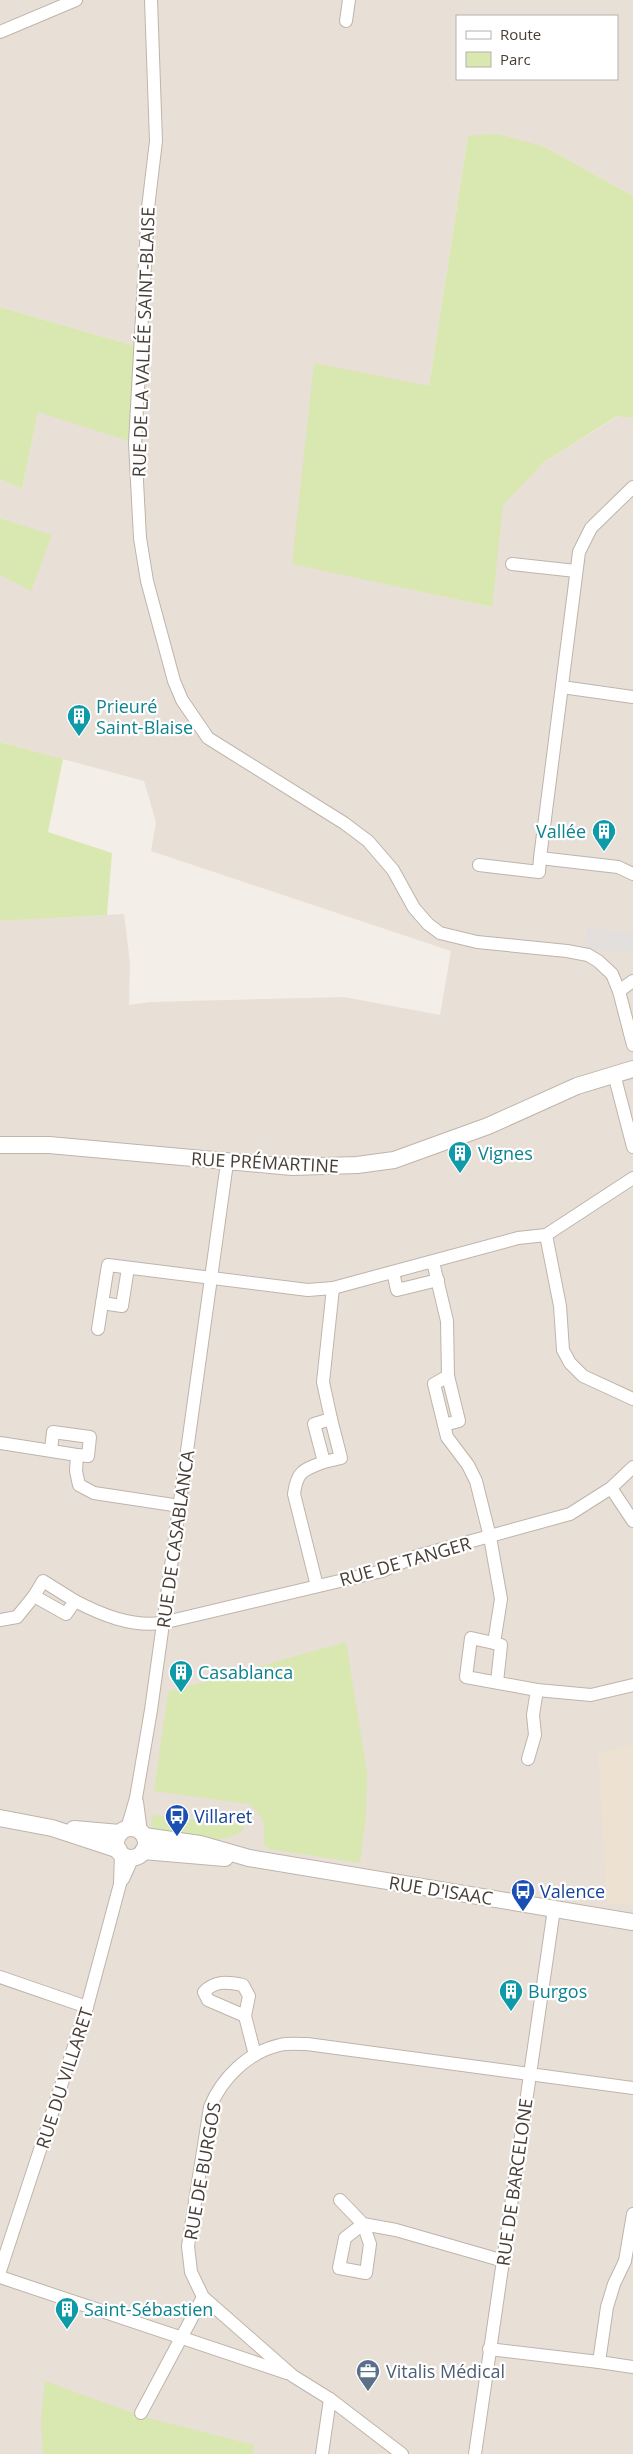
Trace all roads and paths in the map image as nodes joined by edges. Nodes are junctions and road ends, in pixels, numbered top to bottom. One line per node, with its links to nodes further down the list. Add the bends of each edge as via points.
1 (76, 0): 5 (street)
2 (151, 0): 15 (street, RUE DE LA VALLÉE SAINT-BLAISE, via 156,141 148,208 135,443 140,538 147,581 182,700 208,738 368,841 393,870 414,908 440,933 477,942 588,955 612,974)
3 (349, 0): 4 (street)
4 (346, 21)
5 (0, 32)
6 (633, 487): 8 (street, via 591,528 579,552)
7 (512, 564): 8 (street)
8 (576, 572): 9 (street)
9 (562, 686): 10 (street); 11 (street)
10 (633, 697)
11 (540, 858): 12 (street, via 540,872); 13 (street, via 618,866)
12 (479, 865)
13 (633, 874)
14 (633, 981): 15 (street)
15 (619, 991): 16 (street, RUE DE LA VALLÉE SAINT-BLAISE)
16 (633, 1045)
17 (633, 1069): 18 (street, RUE PRÉMARTINE)
18 (614, 1074): 20 (street); 21 (street, RUE PRÉMARTINE, via 577,1086 488,1126 394,1160 357,1166 292,1167)
19 (0, 1145): 21 (street, RUE PRÉMARTINE, via 49,1145)
20 (633, 1147)
21 (228, 1163): 27 (street, RUE DE CASABLANCA)
22 (633, 1178): 23 (street)
23 (546, 1235): 24 (street, via 518,1238); 32 (street, via 560,1306 563,1350 583,1376)
24 (433, 1262): 26 (street); 28 (street)
25 (128, 1268): 27 (street); 30 (street, via 108,1265); 30 (street, via 122,1306)
26 (393, 1272): 28 (street, via 397,1290); 29 (street)
27 (212, 1280): 29 (street, via 308,1290); 40 (street, RUE DE CASABLANCA)
28 (438, 1280): 42 (street, via 447,1321 448,1376 434,1384 447,1437 476,1481)
29 (333, 1288): 33 (street, via 323,1382)
30 (102, 1303): 31 (street)
31 (98, 1328)
32 (633, 1399)
33 (331, 1419): 37 (street, via 314,1424); 37 (street, via 341,1458)
34 (0, 1443): 35 (street)
35 (51, 1450): 36 (street); 36 (street, via 54,1432 90,1437 88,1456)
36 (77, 1455): 40 (street, via 77,1479 86,1490)
37 (324, 1462): 43 (street, via 301,1471 294,1494)
38 (633, 1467): 39 (street, RUE DE TANGER)
39 (611, 1488): 41 (street); 42 (street, RUE DE TANGER, via 570,1514)
40 (180, 1506): 45 (street, RUE DE CASABLANCA)
41 (633, 1520)
42 (490, 1537): 43 (street, RUE DE TANGER, via 416,1556 382,1571); 46 (street, via 501,1599)
43 (317, 1586): 45 (street, RUE DE TANGER)
44 (0, 1620): 45 (street, RUE DE TANGER, via 17,1618 34,1596 66,1614 75,1601 106,1617)
45 (162, 1623): 52 (street, RUE DE CASABLANCA)
46 (494, 1643): 47 (street, via 501,1645); 47 (street, via 471,1638 466,1676)
47 (497, 1682): 49 (street)
48 (633, 1685): 49 (street, via 591,1695)
49 (537, 1690): 50 (street, via 534,1734)
50 (528, 1759)
51 (0, 1818): 52 (street, RUE D'ISAAC)
52 (131, 1843): 53 (street, RUE D'ISAAC, via 200,1844 249,1858); 56 (street, RUE DU VILLARET)
53 (554, 1909): 54 (street, RUE D'ISAAC); 59 (street, RUE DE BARCELONE)
54 (633, 1922)
55 (0, 1977): 56 (street)
56 (88, 2006): 65 (street, RUE DU VILLARET)
57 (245, 2016): 58 (street)
58 (255, 2055): 59 (street, RUE DE BURGOS, via 280,2045 307,2044); 67 (street, RUE DE BURGOS, via 229,2074 210,2108 188,2246 191,2272)
59 (529, 2073): 60 (street, RUE DE BURGOS); 64 (street, RUE DE BARCELONE)
60 (633, 2088)
61 (340, 2200): 64 (street, via 363,2224 396,2230)
62 (633, 2214): 63 (street)
63 (632, 2234): 70 (street, via 626,2262 614,2284 608,2307)
64 (504, 2261): 69 (street, RUE DE BARCELONE)
65 (0, 2271)
66 (0, 2277): 68 (street)
67 (203, 2297): 68 (street); 72 (street, RUE DE BURGOS)
68 (181, 2338): 72 (street); 74 (street)
69 (489, 2349): 70 (street); 77 (street, RUE DE BARCELONE)
70 (599, 2362): 71 (street)
71 (633, 2367)
72 (293, 2376): 73 (street, RUE DE BURGOS)
73 (330, 2399): 75 (street); 76 (street, RUE DE BURGOS)
74 (141, 2413)
75 (322, 2454)
76 (402, 2454)
77 (476, 2454)

